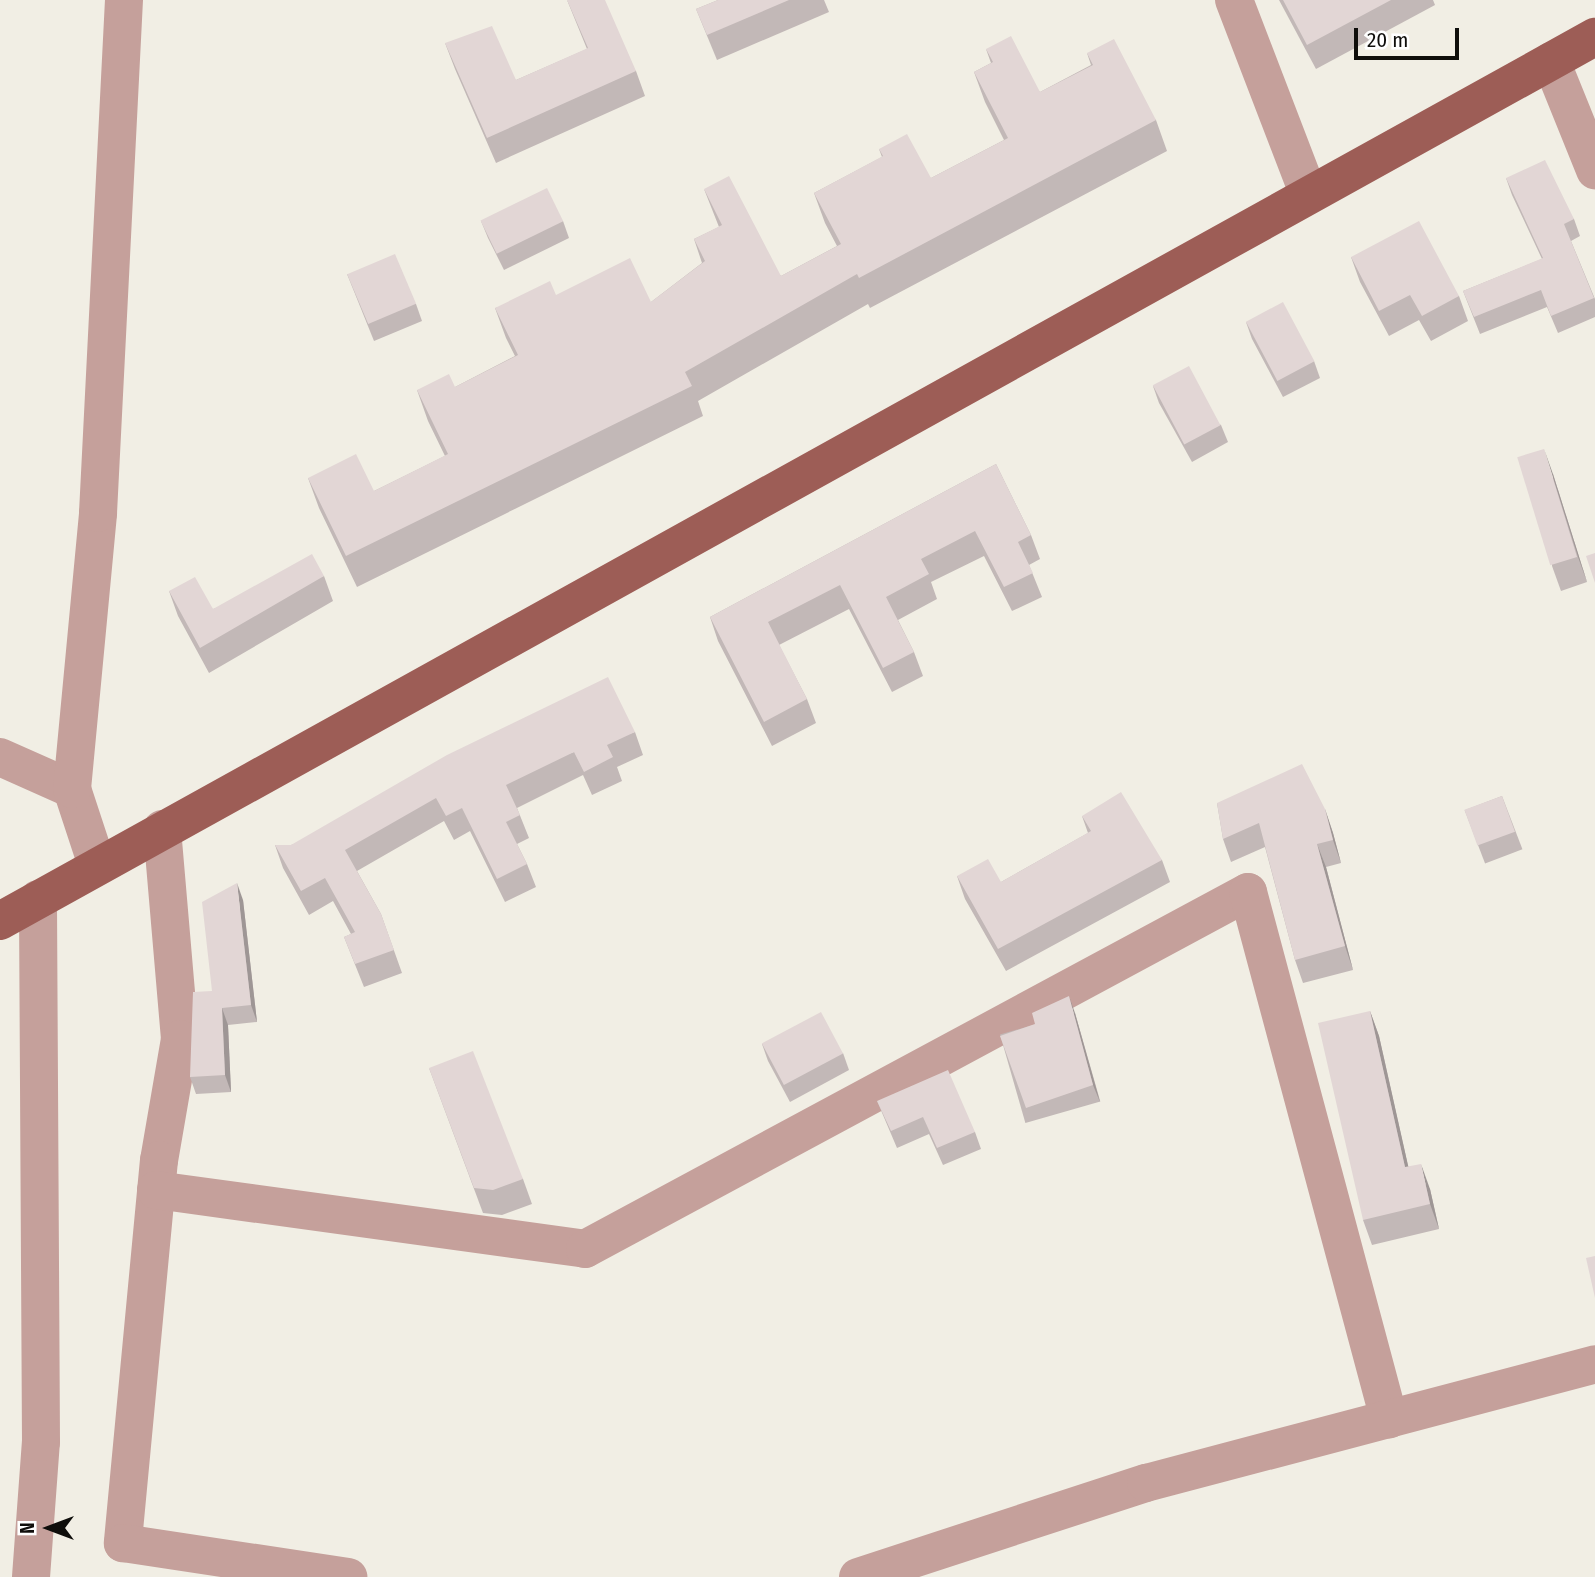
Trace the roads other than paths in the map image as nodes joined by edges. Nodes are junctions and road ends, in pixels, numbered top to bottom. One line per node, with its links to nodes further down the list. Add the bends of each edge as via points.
1 (124, 0): 8 (street, via 98,513)
2 (1234, 0): 6 (street)
3 (1595, 37): 4 (main road)
4 (1551, 61): 5 (street); 6 (main road)
5 (1595, 170)
6 (1308, 193): 9 (main road)
7 (0, 757): 8 (street)
8 (72, 789): 10 (street)
9 (162, 830): 10 (main road); 13 (street, via 180,1039)
10 (97, 865): 11 (main road)
11 (38, 899): 12 (main road); 16 (street, via 41,1442)
12 (0, 921)
13 (156, 1190): 15 (street, via 585,1248 1248,892); 17 (street, via 123,1543)
14 (1595, 1364): 15 (street)
15 (1388, 1419): 18 (street, via 1146,1483)
16 (31, 1577)
17 (348, 1577)
18 (858, 1577)

